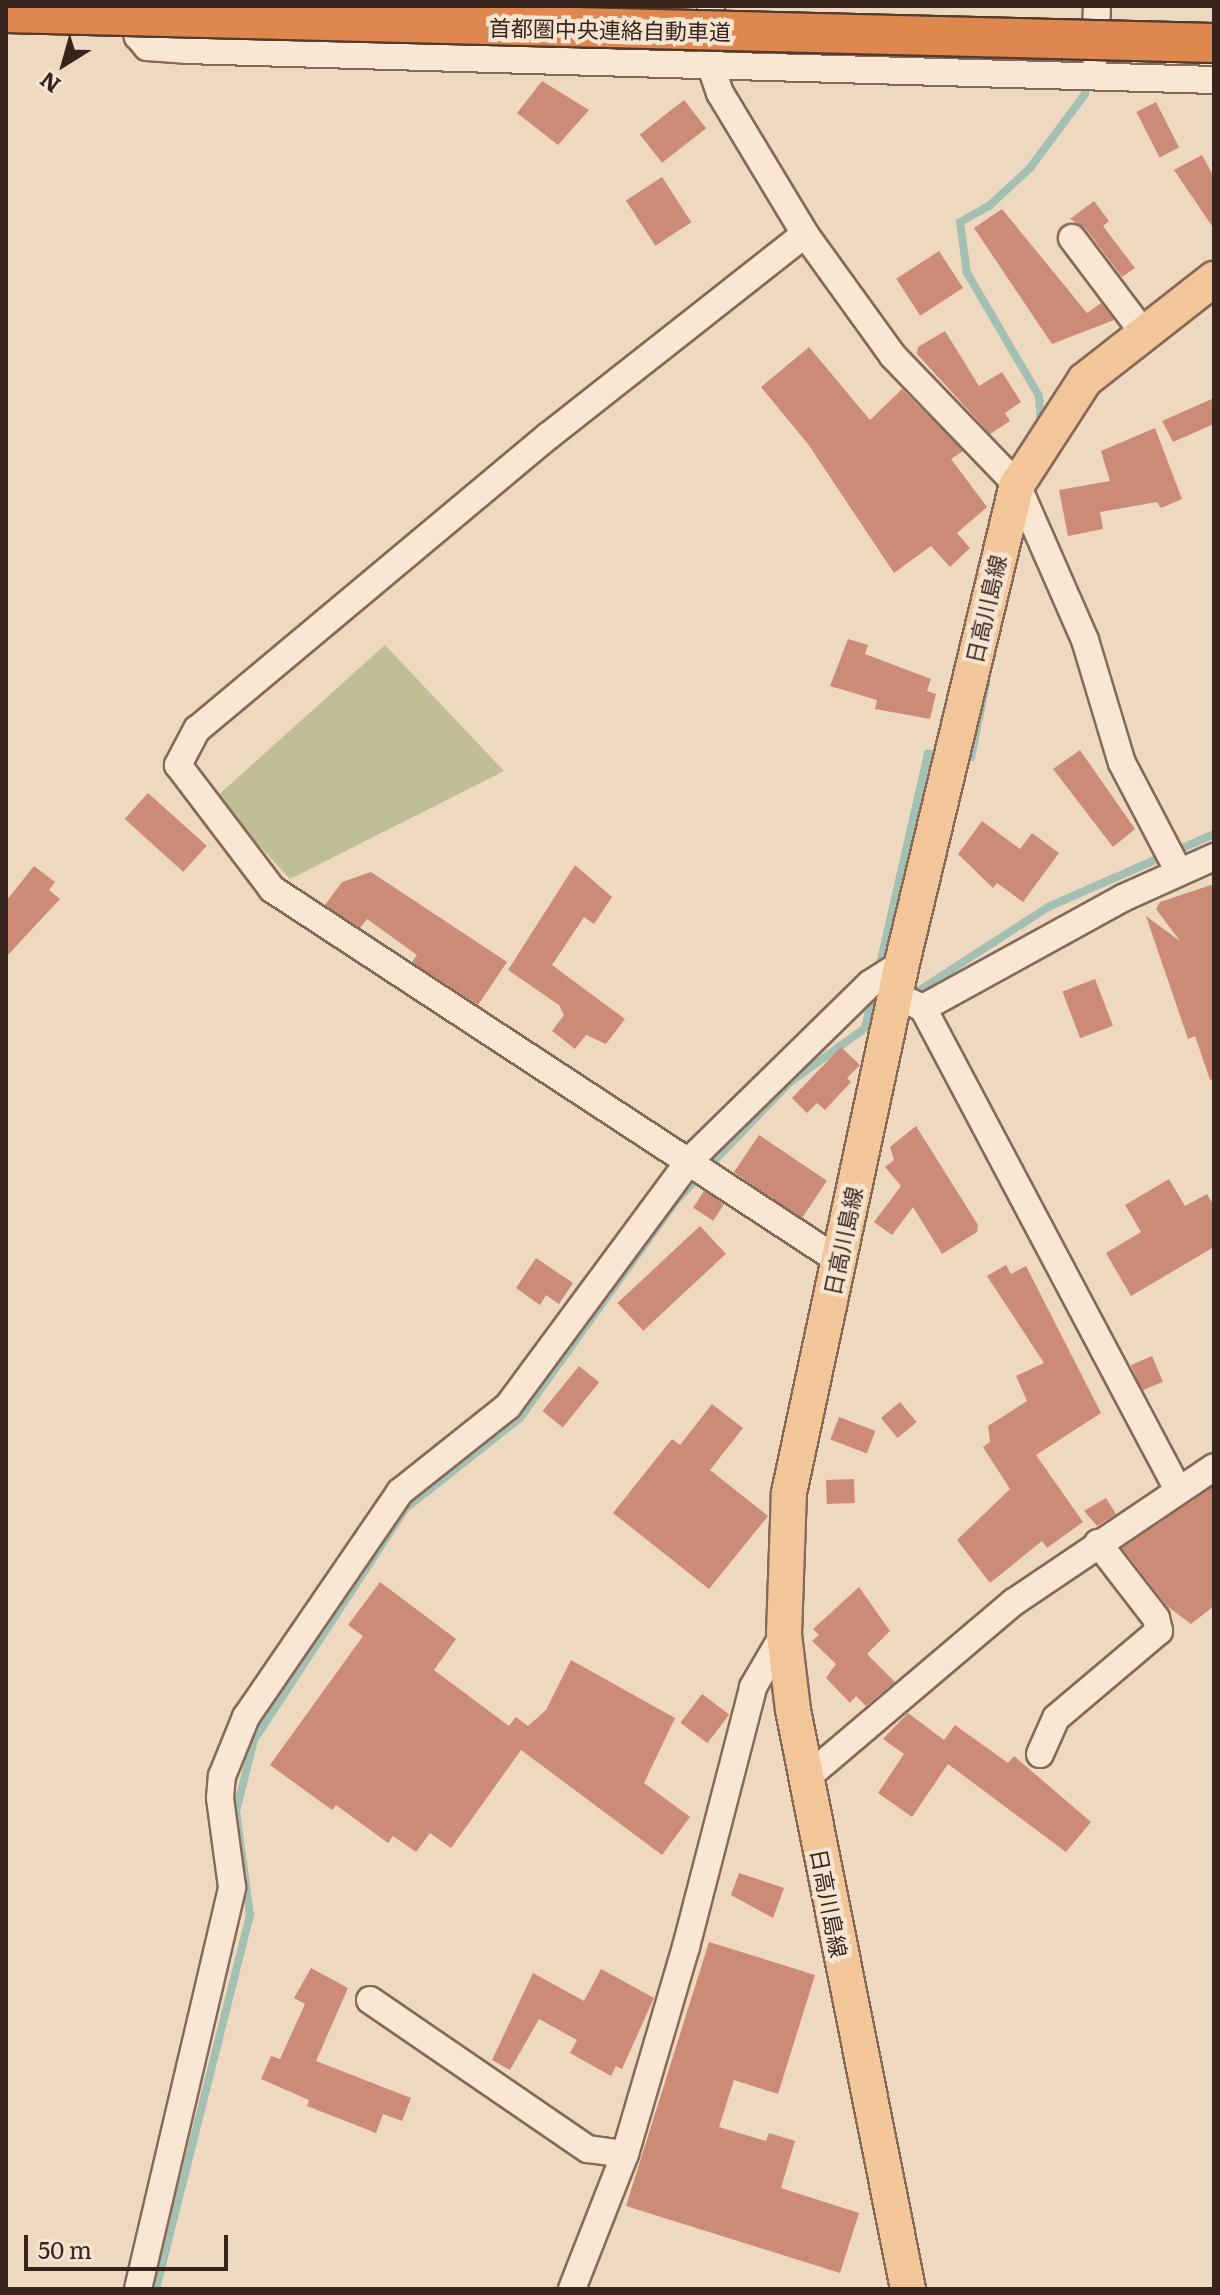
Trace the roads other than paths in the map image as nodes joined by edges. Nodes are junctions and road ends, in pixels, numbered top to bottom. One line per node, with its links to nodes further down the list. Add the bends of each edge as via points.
1 (153, 6): 6 (street, via 138,36 147,47)
2 (711, 6): 6 (street)
3 (1097, 6): 7 (street)
4 (6, 13): 5 (highway, 首都圏中央連絡自動車道, bridge)
5 (1214, 43)
6 (710, 64): 7 (street); 9 (street, via 720,93)
7 (1094, 75): 8 (street)
8 (1214, 80)
9 (805, 234): 13 (street, via 893,356); 17 (street, via 548,436 197,729 178,765 272,889)
10 (1072, 238): 12 (street)
11 (1214, 279): 12 (main road, 日高川島線)
12 (1142, 331): 13 (main road, 日高川島線, via 1085,380)
13 (1017, 485): 15 (street, via 1085,640 1122,763); 16 (main road, 日高川島線)
14 (1214, 857): 15 (street)
15 (1179, 872): 16 (street)
16 (907, 989): 17 (street, via 870,984); 18 (main road, 日高川島線); 20 (street)
17 (690, 1160): 18 (street); 27 (street, via 508,1406 400,1492 376,1520 246,1717 222,1776 220,1798 232,1887)
18 (838, 1260): 22 (main road, 日高川島線, via 789,1493)
19 (1214, 1467): 20 (street)
20 (1177, 1488): 21 (street)
21 (1098, 1543): 23 (street, via 1156,1618 1159,1631 1056,1718); 24 (street, via 1014,1602)
22 (784, 1634): 24 (main road, 日高川島線); 26 (street, via 753,1687)
23 (1040, 1754)
24 (805, 1779): 29 (main road, 日高川島線)
25 (370, 2000): 26 (street, via 588,2149)
26 (625, 2154): 28 (street)
27 (138, 2289)
28 (572, 2289)
29 (908, 2289)

